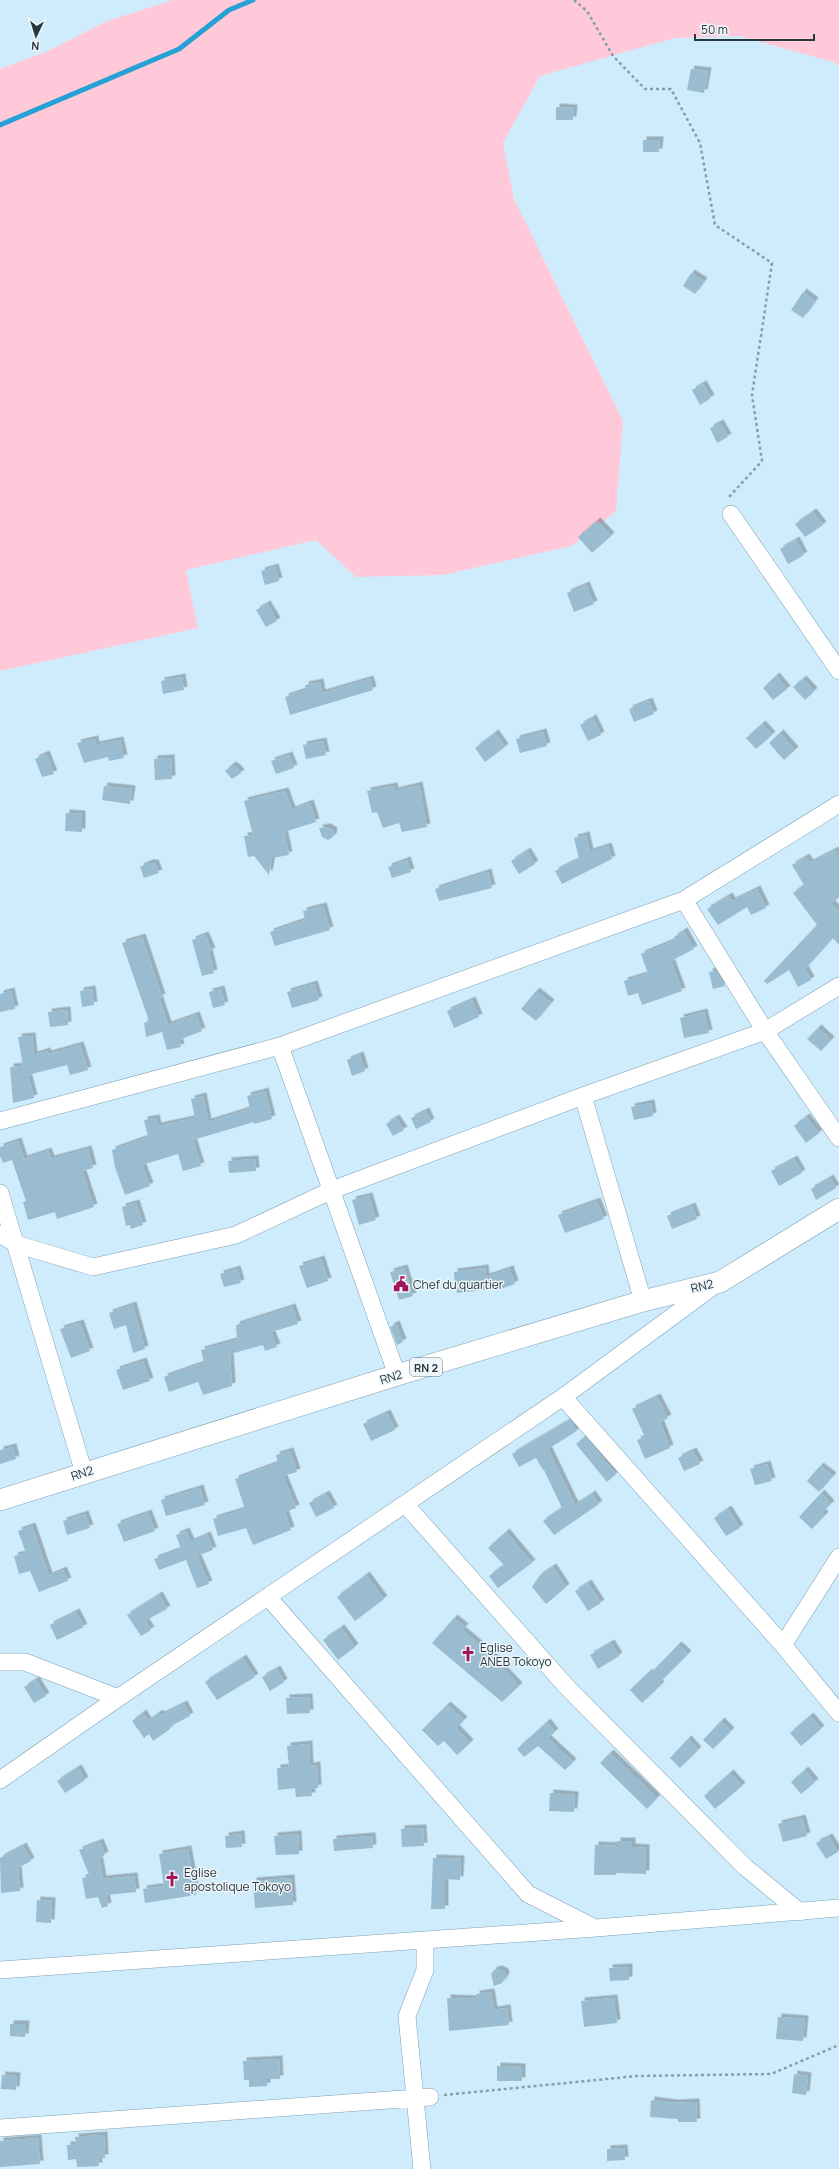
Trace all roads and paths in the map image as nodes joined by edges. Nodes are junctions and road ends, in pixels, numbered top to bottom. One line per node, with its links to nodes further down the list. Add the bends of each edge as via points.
1 (574, 0): 2 (path, via 587,11 613,56 645,89 671,89 700,144 715,225 772,263 752,395 762,461 729,497)
2 (731, 514): 3 (street)
3 (839, 671)
4 (839, 804): 5 (street)
5 (684, 900): 7 (street); 8 (street)
6 (839, 986): 7 (street)
7 (765, 1031): 9 (street); 11 (street)
8 (280, 1046): 10 (street); 12 (street)
9 (583, 1096): 12 (street); 18 (street)
10 (0, 1121)
11 (839, 1138)
12 (332, 1190): 16 (street, via 236,1235 92,1267); 19 (street)
13 (0, 1193): 16 (street)
14 (839, 1209): 17 (main road, RN2 / RN 2)
15 (0, 1234): 16 (street)
16 (16, 1244): 21 (street)
17 (720, 1282): 18 (main road, RN2 / RN 2); 20 (street)
18 (643, 1301): 19 (main road, RN2 / RN 2)
19 (398, 1375): 21 (main road, RN2 / RN 2)
20 (563, 1397): 23 (street); 26 (street)
21 (84, 1472): 22 (main road, RN2 / RN 2)
22 (0, 1500)
23 (405, 1504): 25 (street); 32 (street, via 565,1685 745,1867)
24 (839, 1557): 26 (street)
25 (268, 1597): 28 (street); 33 (street, via 528,1894)
26 (783, 1645): 29 (street)
27 (0, 1662): 28 (street, via 25,1662)
28 (118, 1698): 30 (street)
29 (839, 1713)
30 (0, 1780)
31 (839, 1908): 32 (street)
32 (800, 1912): 33 (street)
33 (596, 1928): 34 (street)
34 (425, 1940): 35 (street); 37 (street, via 424,1970 407,2016)
35 (0, 1970)
36 (839, 2045): 37 (path, via 771,2074 637,2076)
37 (423, 2097): 38 (street); 39 (street)
38 (0, 2128)
39 (422, 2169)

